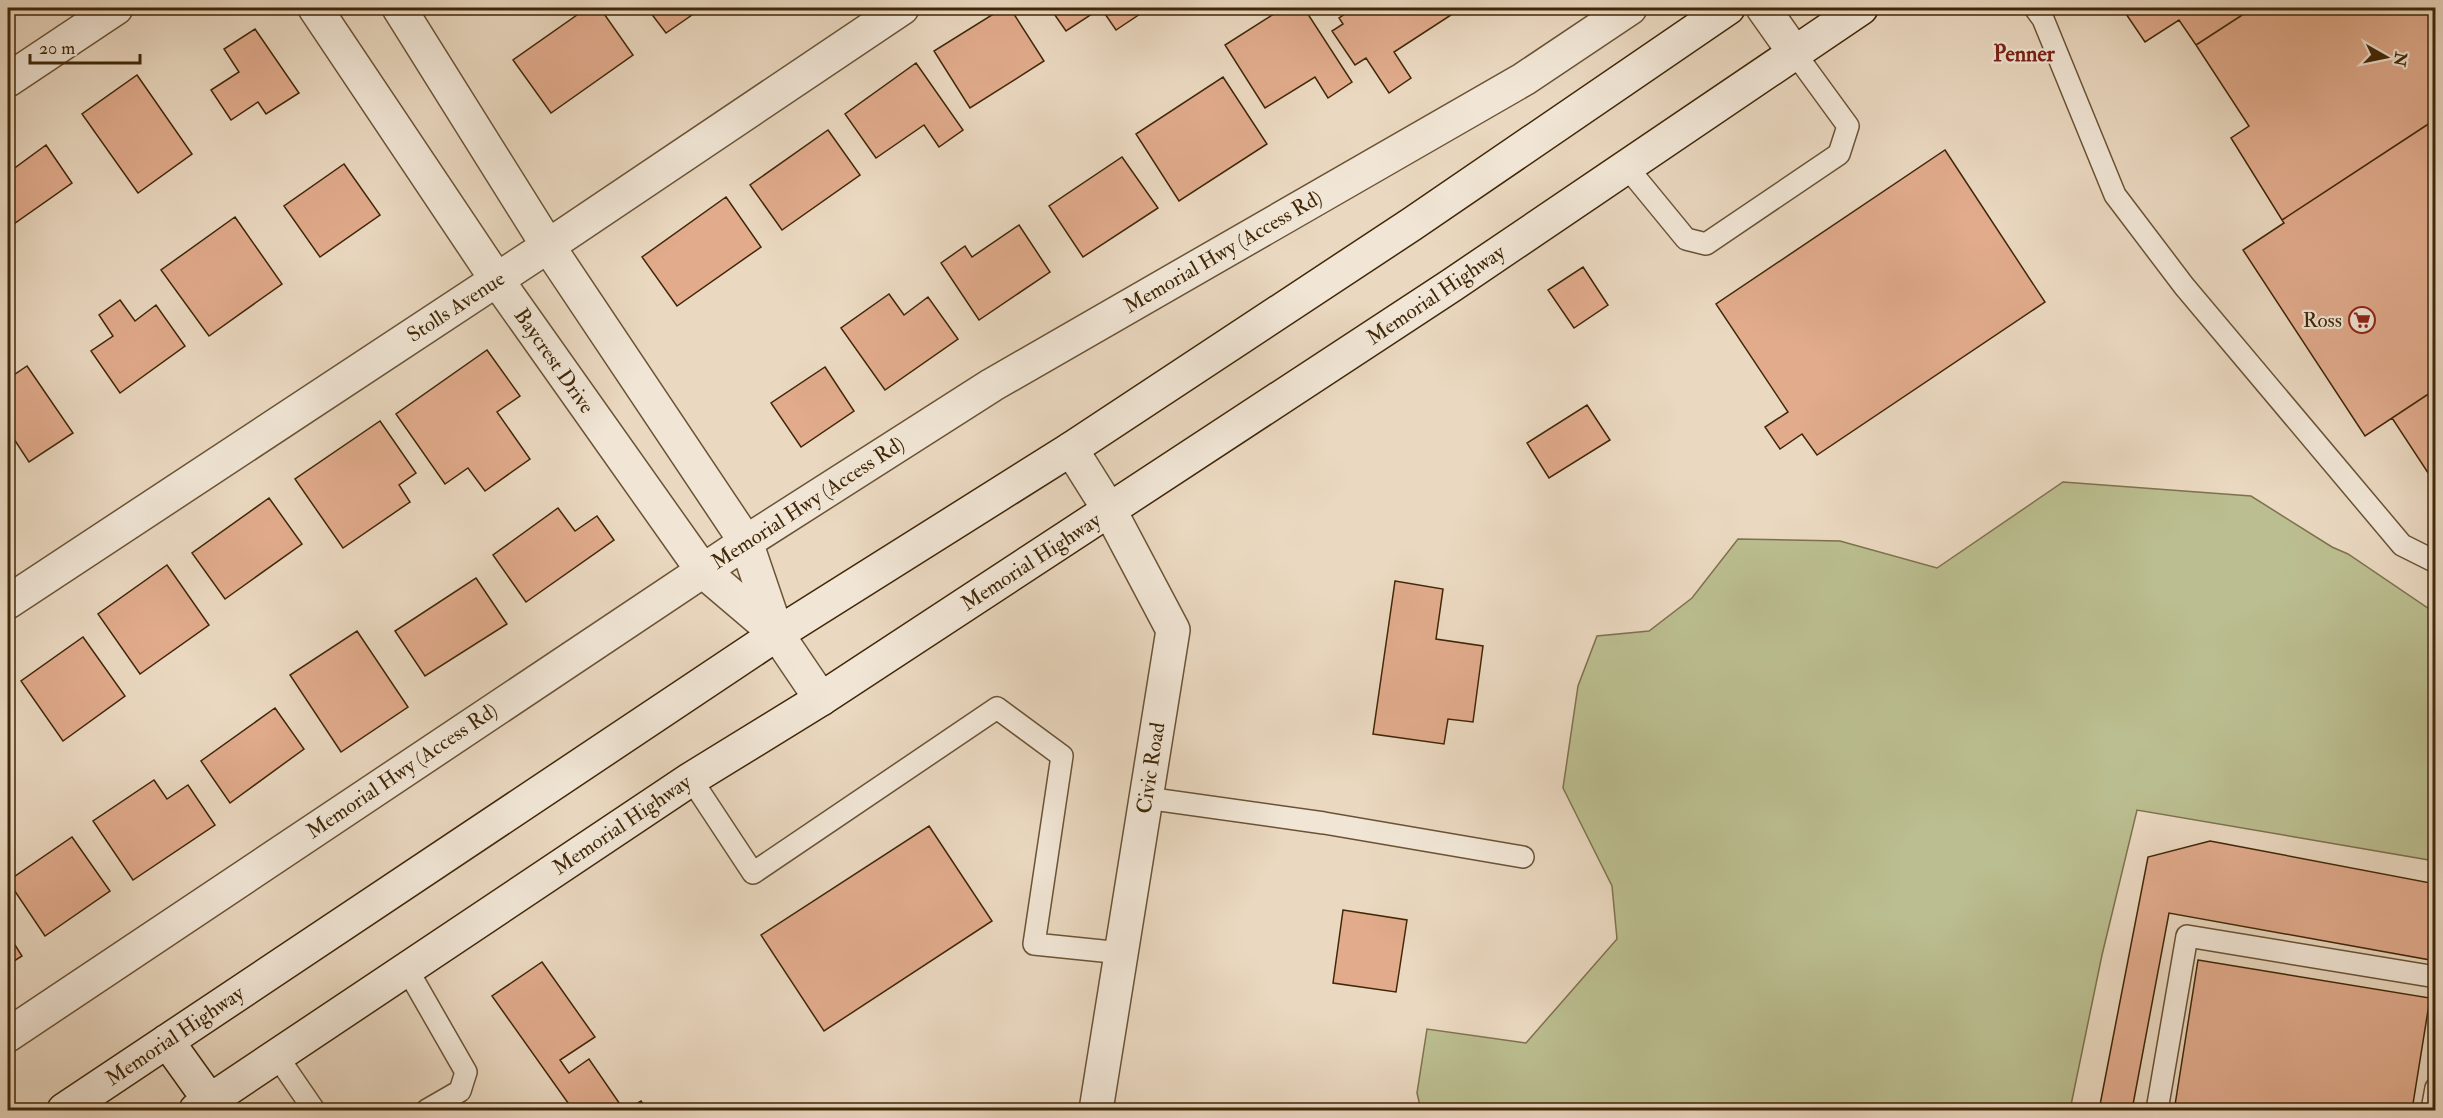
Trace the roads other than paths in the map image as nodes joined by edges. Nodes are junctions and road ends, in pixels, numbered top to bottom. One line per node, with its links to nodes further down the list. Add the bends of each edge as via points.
1 (116, 8): 11 (street)
2 (315, 8): 14 (street, Baycrest Drive)
3 (399, 8): 13 (street, Baycrest Drive)
4 (902, 8): 13 (street, Stolls Avenue)
5 (1630, 8): 17 (street, Memorial Hwy (Access Rd), via 1524,79 992,385)
6 (1728, 8): 15 (street, Memorial Highway, via 1402,231)
7 (1763, 8): 10 (street)
8 (1861, 8): 10 (street, Memorial Highway)
9 (2035, 8): 18 (lane, via 2043,19 2115,195 2184,286 2402,545)
10 (1794, 52): 12 (street, Memorial Highway); 12 (lane, via 1848,126 1839,154 1706,244 1686,239)
11 (8, 80)
12 (1626, 166): 16 (street, Memorial Highway)
13 (548, 246): 14 (street, Stolls Avenue); 17 (street, Baycrest Drive)
14 (497, 280): 19 (street, Baycrest Drive); 20 (street, Stolls Avenue)
15 (1071, 449): 16 (street, Civic Road); 21 (street, Memorial Highway)
16 (1110, 511): 22 (street, Memorial Highway); 24 (street, Civic Road, via 1173,630)
17 (746, 542): 19 (street, Memorial Hwy (Access Rd)); 21 (street, Baycrest Drive)
18 (2436, 562)
19 (704, 571): 21 (street, Baycrest Drive); 29 (street, Memorial Hwy (Access Rd))
20 (8, 602)
21 (777, 634): 22 (street, Baycrest Drive); 30 (street, Memorial Highway)
22 (821, 699): 23 (street, Memorial Highway)
23 (691, 779): 26 (lane, via 753,873 997,708 1062,756 1034,944); 27 (street, Memorial Highway)
24 (1146, 798): 25 (lane); 26 (street, Civic Road)
25 (1522, 857)
26 (1122, 953): 37 (street, Civic Road)
27 (407, 969): 31 (street, Memorial Highway); 36 (lane, via 466,1072 460,1091)
28 (2436, 977): 38 (lane, via 2187,936)
29 (8, 1035)
30 (167, 1041): 33 (street); 34 (street, Memorial Highway)
31 (277, 1056): 33 (street, Memorial Highway); 35 (lane)
32 (2436, 1088): 39 (lane)
33 (203, 1106)
34 (64, 1110)
35 (314, 1110)
36 (427, 1110)
37 (1096, 1110)
38 (2157, 1110)
39 (2432, 1110)

